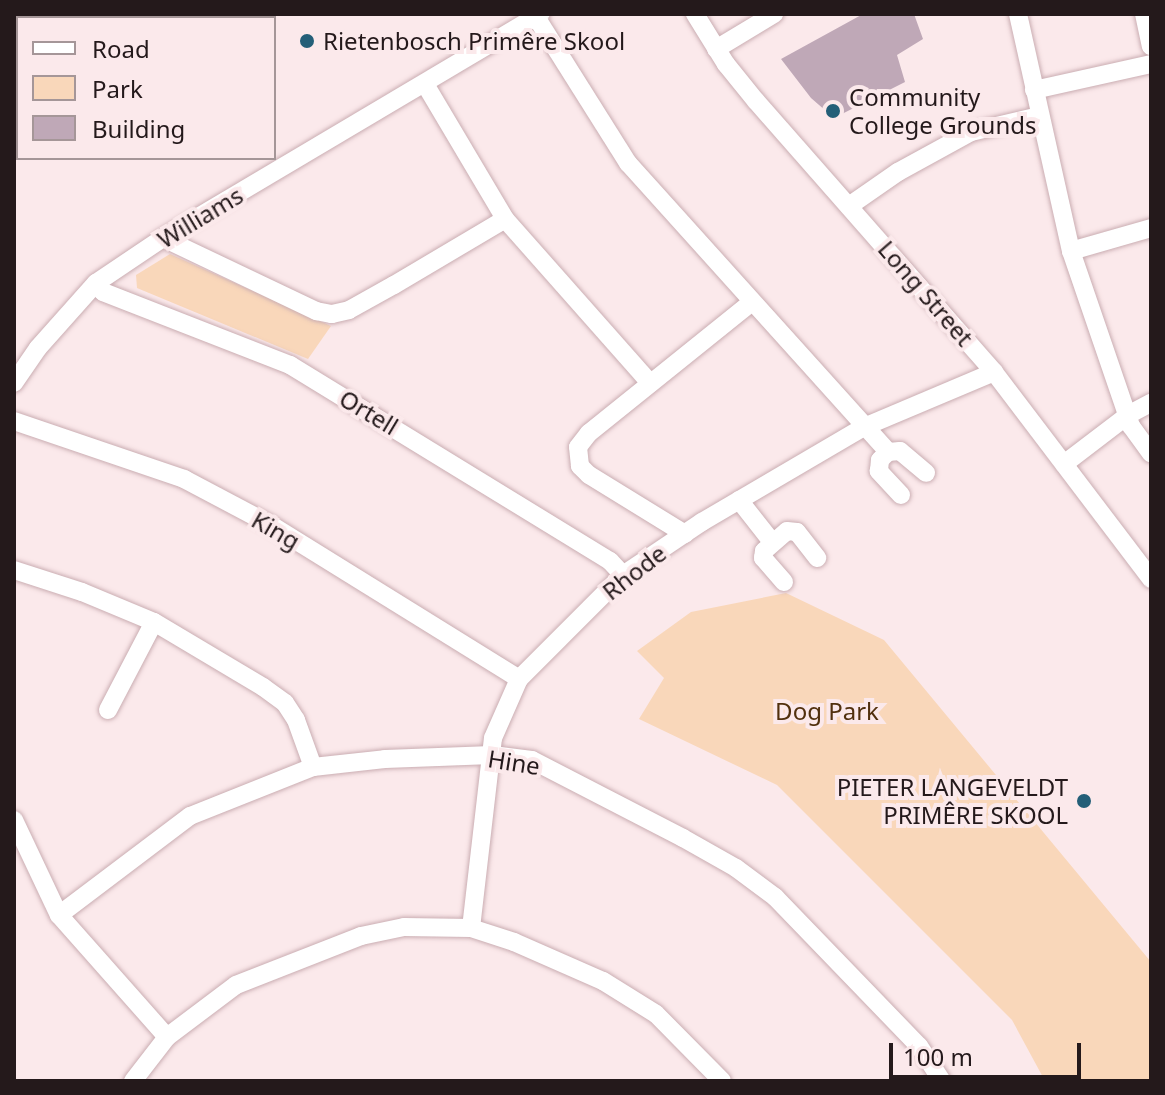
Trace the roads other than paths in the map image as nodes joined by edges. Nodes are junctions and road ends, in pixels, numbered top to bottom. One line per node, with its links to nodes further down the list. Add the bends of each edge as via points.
1 (695, 14): 7 (street, Long Street)
2 (774, 14): 7 (street)
3 (1018, 14): 10 (street)
4 (1147, 15): 6 (street)
5 (538, 16): 9 (street, Williams); 18 (street, via 628,163)
6 (1151, 46)
7 (716, 49): 12 (street, Long Street)
8 (1151, 64): 10 (street)
9 (425, 84): 13 (street); 15 (street, Williams)
10 (1034, 90): 11 (street)
11 (1039, 116): 12 (street, via 971,132); 16 (street)
12 (849, 206): 19 (street, Long Street)
13 (505, 219): 15 (street, via 349,310 332,314); 21 (street)
14 (1151, 228): 16 (street)
15 (163, 238): 17 (street, Williams)
16 (1071, 251): 23 (street)
17 (96, 283): 20 (street, Williams); 36 (street, Ortell, via 103,292 290,365 610,561)
18 (752, 302): 21 (street); 25 (street)
19 (994, 372): 25 (street, Rhode); 28 (street, Long Street)
20 (14, 383)
21 (650, 383): 32 (street, via 583,438 577,457 589,475)
22 (1151, 403): 23 (street)
23 (1128, 415): 27 (street); 28 (street)
24 (14, 421): 40 (street, King, via 184,479 271,525)
25 (864, 427): 26 (street); 31 (street, Rhode)
26 (888, 452): 29 (street, via 900,451); 30 (street, via 879,471)
27 (1151, 454)
28 (1064, 464): 37 (street, Long Street)
29 (926, 473)
30 (901, 495)
31 (739, 500): 32 (street, Rhode); 33 (street)
32 (685, 534): 36 (street, Rhode)
33 (772, 542): 34 (street, via 792,530); 38 (street, via 763,558)
34 (817, 558)
35 (14, 570): 39 (street)
36 (623, 575): 40 (street, Rhode)
37 (1151, 579)
38 (784, 582)
39 (154, 622): 41 (street); 43 (street, via 285,703)
40 (519, 679): 42 (street, Rhode, via 493,738)
41 (108, 710)
42 (492, 755): 43 (street, Hine); 46 (street, Rhode); 50 (street, Hine, via 552,768 736,868 775,897 866,991 919,1046)
43 (313, 767): 45 (street, Hine, via 190,816)
44 (14, 820): 45 (street)
45 (59, 915): 47 (street)
46 (471, 928): 47 (street, via 404,927 324,949 236,985); 49 (street, via 514,942 635,999)
47 (167, 1037): 48 (street)
48 (133, 1081)
49 (722, 1081)
50 (942, 1081)

